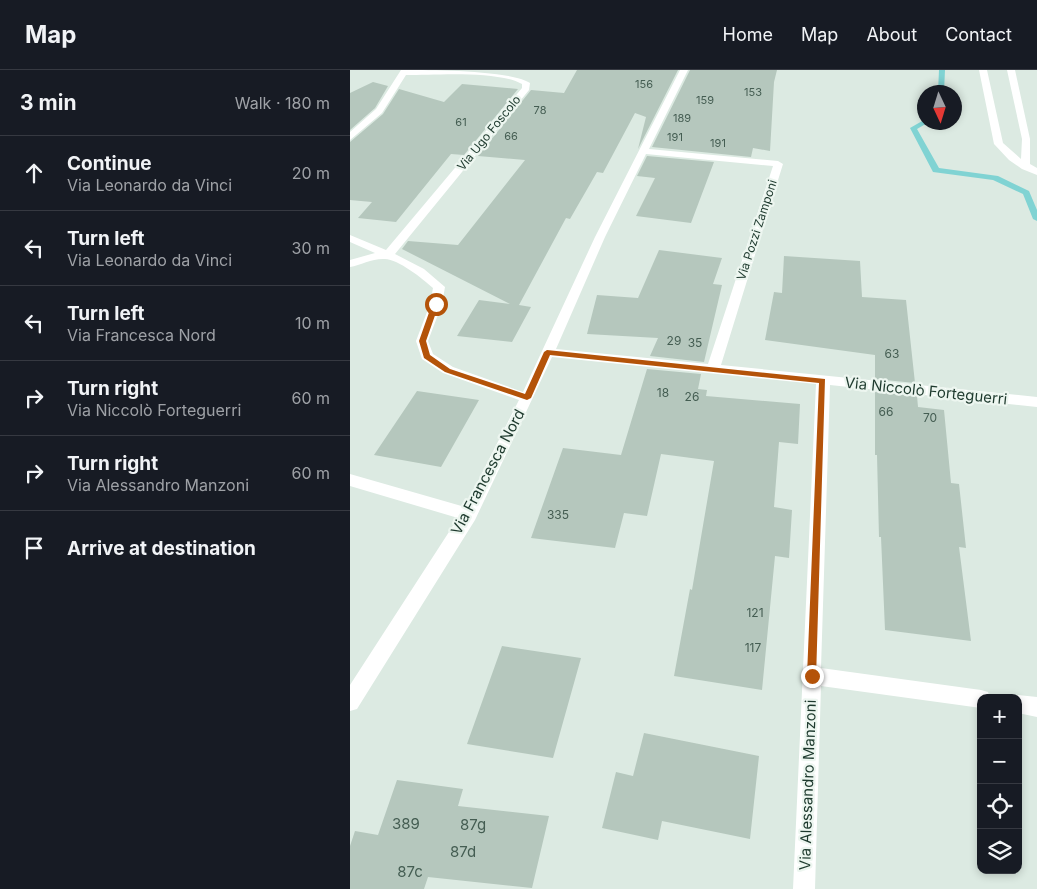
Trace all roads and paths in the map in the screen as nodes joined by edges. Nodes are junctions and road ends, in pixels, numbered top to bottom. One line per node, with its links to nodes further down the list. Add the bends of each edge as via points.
1 (684, 70): 8 (street, Via Francesca Nord)
2 (983, 70): 9 (street, via 999,144)
3 (1011, 70): 9 (street, via 1026,139)
4 (404, 71): 5 (street, via 380,111); 12 (street, Via Ugo Foscolo, via 505,75 522,78 526,88)
5 (362, 126): 6 (street); 7 (street)
6 (350, 128)
7 (350, 137)
8 (642, 151): 14 (street, Via Francesca Nord); 15 (street, Via Pozzi Zamponi, via 778,164)
9 (1025, 167): 10 (street)
10 (1037, 172)
11 (350, 238): 12 (street)
12 (388, 255): 13 (street, via 372,256); 17 (street, via 432,279 439,288 422,341 427,356 448,370)
13 (350, 264)
14 (547, 352): 15 (street, Via Niccolò Forteguerri); 17 (street, Via Francesca Nord)
15 (713, 370): 16 (street, Via Niccolò Forteguerri)
16 (823, 381): 18 (street, Via Niccolò Forteguerri); 21 (street, Via Alessandro Manzoni)
17 (527, 398): 20 (street, Via Francesca Nord)
18 (1037, 402)
19 (350, 480): 20 (street)
20 (469, 516): 23 (street, Via Francesca Nord)
21 (812, 676): 22 (street); 26 (street, Via Alessandro Manzoni)
22 (977, 698)
23 (350, 702)
24 (1022, 705): 25 (street)
25 (1037, 707)
26 (804, 889)

